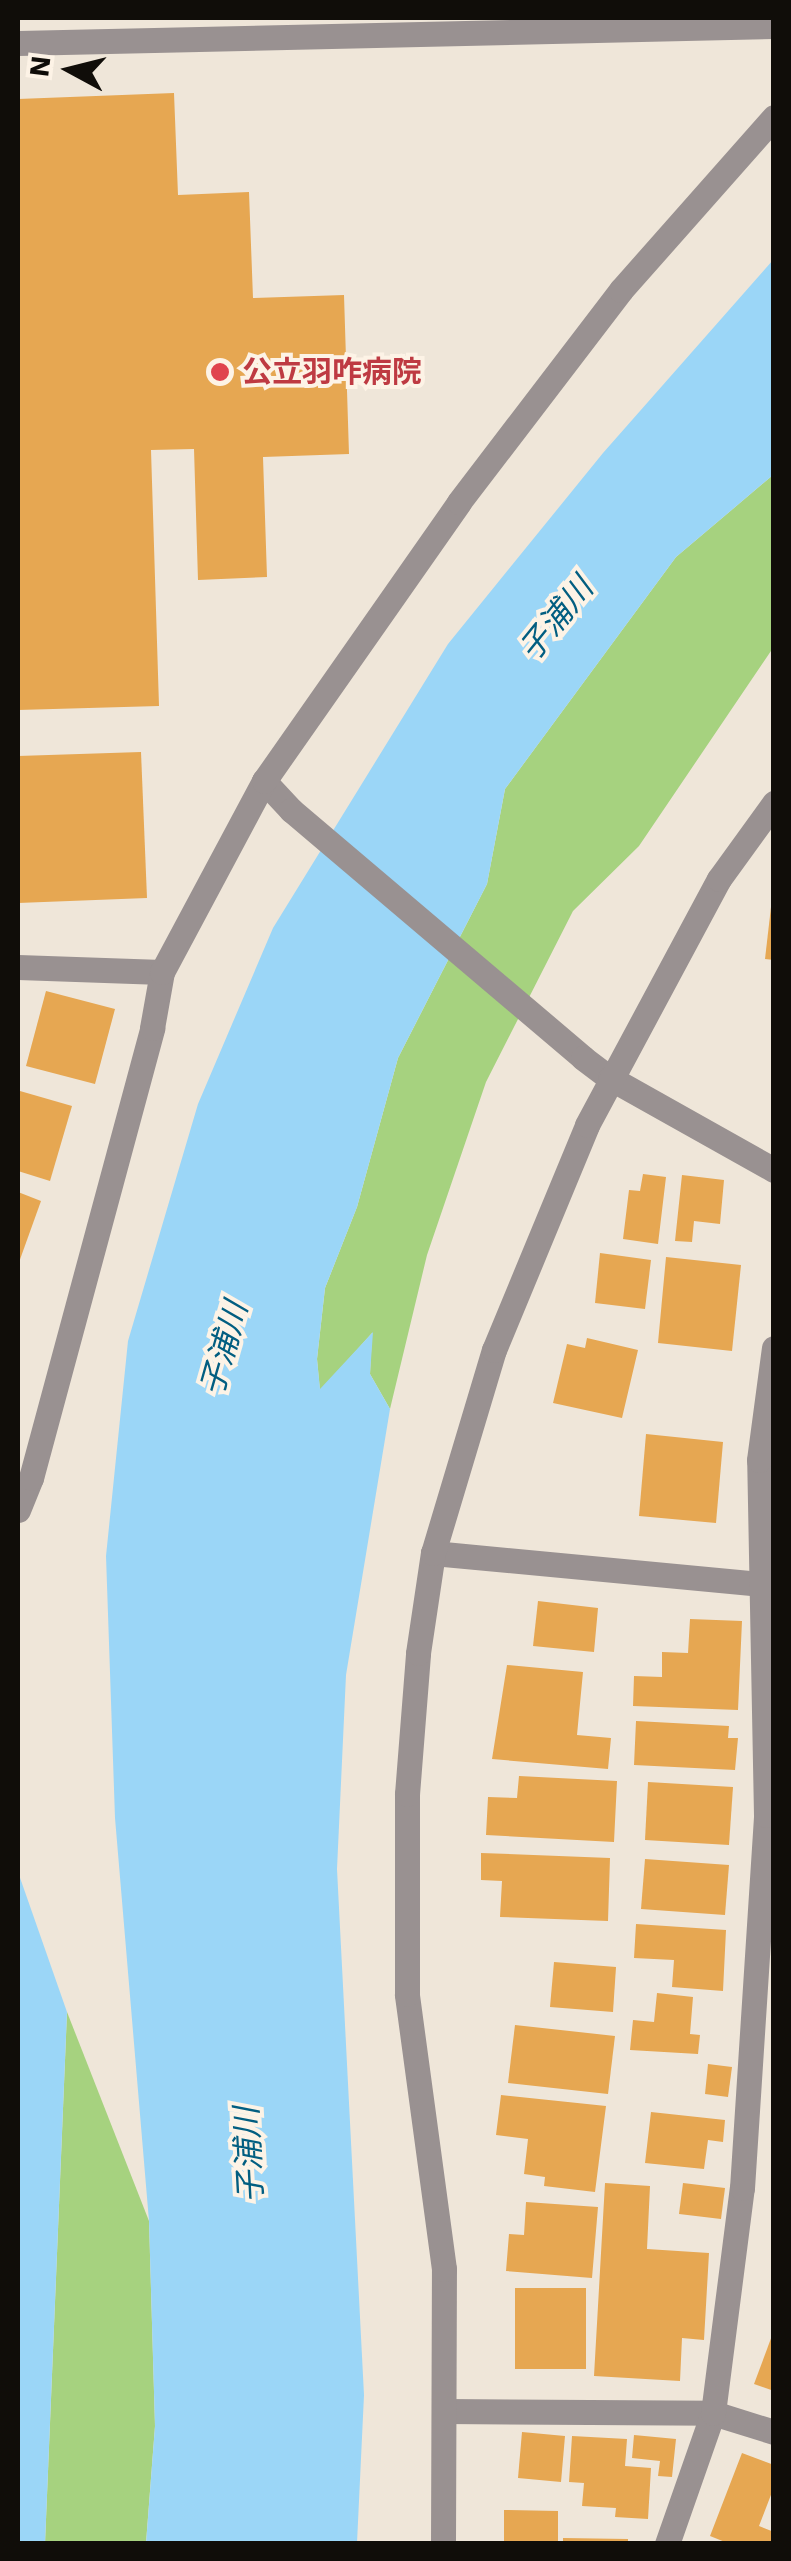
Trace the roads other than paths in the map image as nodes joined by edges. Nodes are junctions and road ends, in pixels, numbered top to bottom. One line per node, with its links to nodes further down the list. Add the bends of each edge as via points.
1 (774, 26): 2 (street)
2 (228, 28): 3 (street)
3 (18, 43)
4 (774, 117): 5 (street, via 598,320 459,502)
5 (264, 781): 8 (street); 9 (street)
6 (774, 803): 9 (street, via 719,879)
7 (18, 967): 8 (street)
8 (162, 972): 12 (street)
9 (610, 1078): 10 (street); 13 (street, via 494,1350)
10 (774, 1170)
11 (774, 1348): 14 (street, via 758,1460)
12 (18, 1510)
13 (433, 1553): 14 (street); 15 (street, via 407,1794 407,1994 444,2269)
14 (767, 1585): 16 (street, via 765,1835 742,2188)
15 (445, 2411): 16 (street); 18 (street)
16 (713, 2413): 17 (street); 19 (street)
17 (774, 2432)
18 (443, 2544)
19 (666, 2544)

